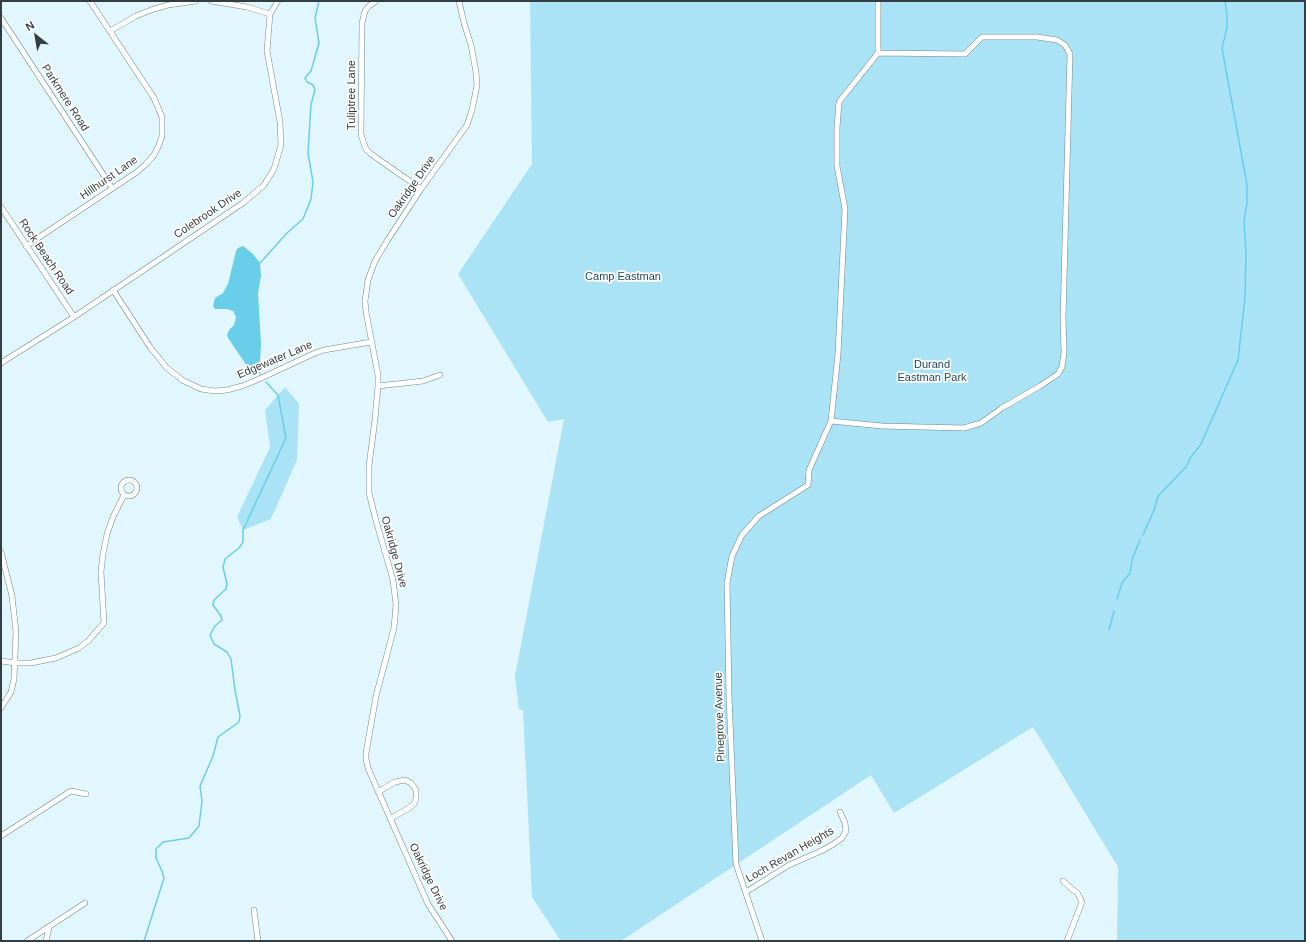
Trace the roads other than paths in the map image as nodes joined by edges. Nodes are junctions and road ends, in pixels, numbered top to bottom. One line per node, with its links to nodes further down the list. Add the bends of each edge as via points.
1 (90, 1): 10 (street, Hillhurst Lane)
2 (196, 1): 10 (street, via 151,10)
3 (210, 1): 8 (street)
4 (278, 1): 8 (street, Colebrook Drive)
5 (376, 1): 13 (street, Tuliptree Lane, via 365,10 362,23 363,141 371,154)
6 (460, 1): 13 (street, Oakridge Drive, via 475,66 475,96 467,125)
7 (878, 1): 11 (street)
8 (270, 14): 16 (street, Colebrook Drive, via 267,51 281,134 280,151 269,178 243,203)
9 (1, 18): 12 (street, Parkmere Road)
10 (110, 31): 12 (street, Hillhurst Lane, via 154,98 160,109 163,125 154,156 137,172)
11 (878, 53): 22 (street, via 839,102 837,166 844,209 838,354); 22 (street, via 965,54 982,36 1057,40 1065,45 1070,54 1064,352 1062,367 1058,374 981,422 964,428 882,426)
12 (112, 188): 15 (street, Hillhurst Lane)
13 (420, 189): 18 (street, Oakridge Drive, via 375,261 370,275 365,301)
14 (1, 207): 15 (street, Rock Beach Road)
15 (26, 246): 17 (street, Rock Beach Road)
16 (113, 290): 17 (street, Colebrook Drive); 18 (street, Edgewater Lane, via 166,367 182,380 201,389 215,391 242,386 315,353)
17 (74, 317): 19 (street, Colebrook Drive)
18 (371, 342): 21 (street, Oakridge Drive)
19 (1, 363)
20 (440, 375): 21 (street, via 423,381)
21 (378, 386): 28 (street, Oakridge Drive, via 369,466 369,493 393,580 396,604 394,628 376,696 366,752 368,768)
22 (831, 421): 34 (street, Pinegrove Avenue, via 809,470 808,485 759,516 742,535 732,556 728,583 729,697 736,864)
23 (124, 495): 26 (street, via 113,517 103,554 101,572 104,623 88,641 69,654 44,661)
24 (1, 552): 26 (street, via 14,612)
25 (1, 661): 26 (street)
26 (16, 663): 27 (street, via 11,692)
27 (1, 708)
28 (378, 792): 31 (street, Oakridge Drive); 31 (street, via 395,782 405,780 416,790 414,804)
29 (86, 794): 32 (street, via 70,791)
30 (840, 812): 34 (street, Loch Revan Heights, via 846,831 842,838)
31 (390, 819): 41 (street, Oakridge Drive, via 428,904)
32 (1, 836)
33 (1064, 881): 43 (street, via 1078,894 1082,902)
34 (746, 892): 42 (street, Pinegrove Avenue)
35 (85, 903): 37 (street)
36 (254, 910): 40 (street)
37 (49, 927): 38 (street); 39 (street)
38 (27, 941)
39 (46, 941)
40 (258, 941)
41 (452, 941)
42 (762, 941)
43 (1067, 941)

